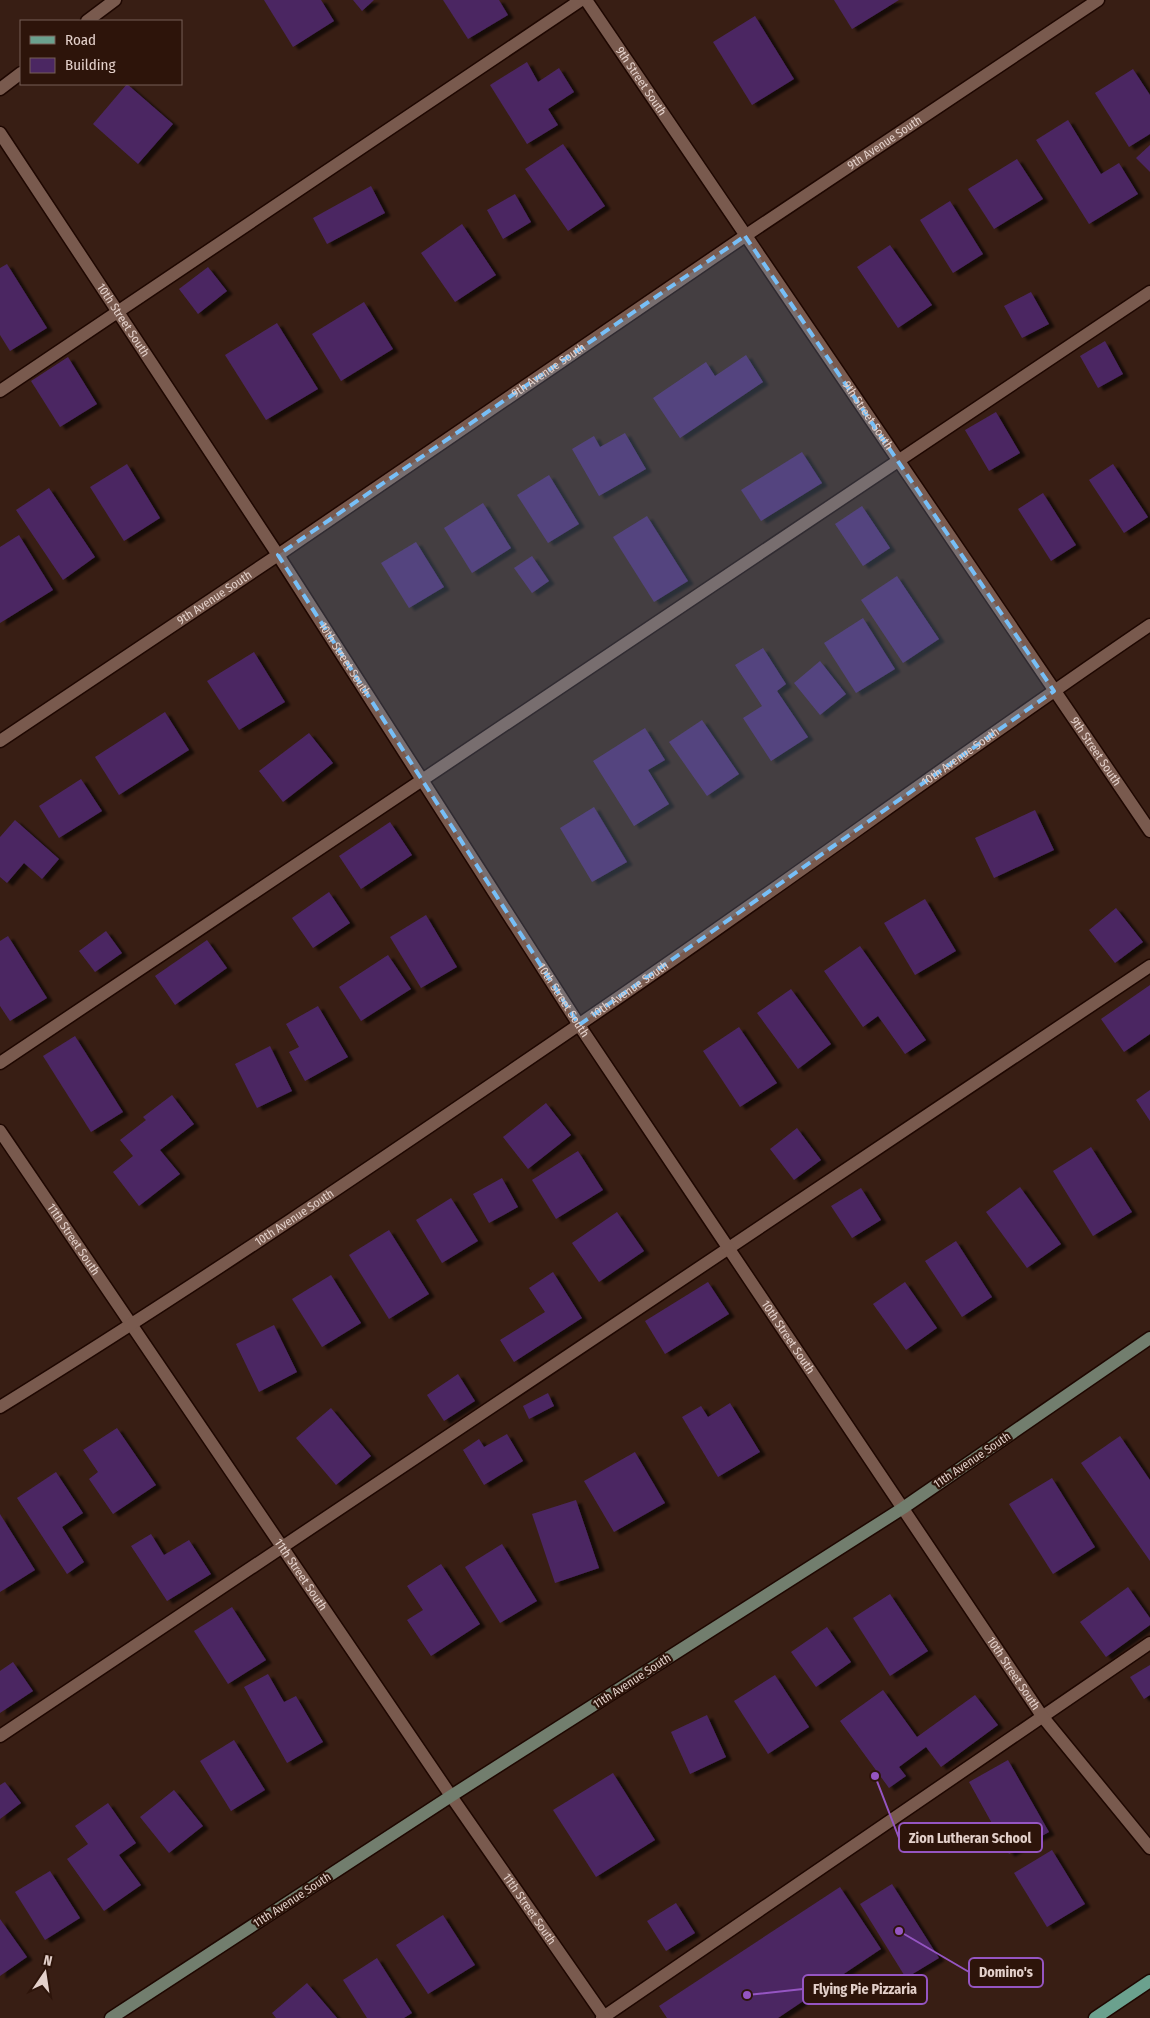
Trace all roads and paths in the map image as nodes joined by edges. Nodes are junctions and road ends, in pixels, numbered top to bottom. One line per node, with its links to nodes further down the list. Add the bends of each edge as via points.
1 (115, 0): 5 (street)
2 (582, 0): 11 (street)
3 (586, 0): 9 (street, 9th Street South)
4 (1098, 0): 9 (street, 9th Avenue South)
5 (88, 20)
6 (20, 74): 7 (street)
7 (0, 89)
8 (0, 134): 11 (street, 10th Street South)
9 (745, 236): 13 (street, 9th Street South); 14 (street, 9th Avenue South)
10 (1150, 292): 13 (street)
11 (118, 312): 12 (street); 14 (street, 10th Street South)
12 (0, 391)
13 (898, 461): 16 (street, 9th Street South); 18 (street)
14 (278, 555): 17 (street, 9th Avenue South); 18 (street, 10th Street South)
15 (1150, 625): 16 (street, 10th Avenue South)
16 (1054, 691): 19 (street, 9th Street South); 21 (street, 10th Avenue South)
17 (0, 741)
18 (423, 780): 21 (street, 10th Street South); 22 (street)
19 (1150, 831)
20 (1150, 966): 24 (street)
21 (579, 1025): 24 (street, 10th Street South); 25 (street, 10th Avenue South)
22 (0, 1064)
23 (0, 1131): 25 (street, 11th Street South)
24 (729, 1248): 28 (street, 10th Street South); 29 (street)
25 (132, 1325): 27 (street, 10th Avenue South); 29 (street, 11th Street South)
26 (1150, 1338): 28 (street, 11th Avenue South)
27 (0, 1407)
28 (902, 1508): 31 (street, 10th Street South); 33 (street, 11th Avenue South)
29 (282, 1547): 32 (street); 33 (street, 11th Street South)
30 (1150, 1643): 31 (street)
31 (1042, 1716): 34 (street, 10th Street South); 37 (street)
32 (0, 1736)
33 (450, 1796): 36 (street, 11th Avenue South); 37 (street, 11th Street South)
34 (1150, 1848)
35 (1150, 1981): 38 (main road)
36 (111, 2018)
37 (603, 2018)
38 (1095, 2018)

